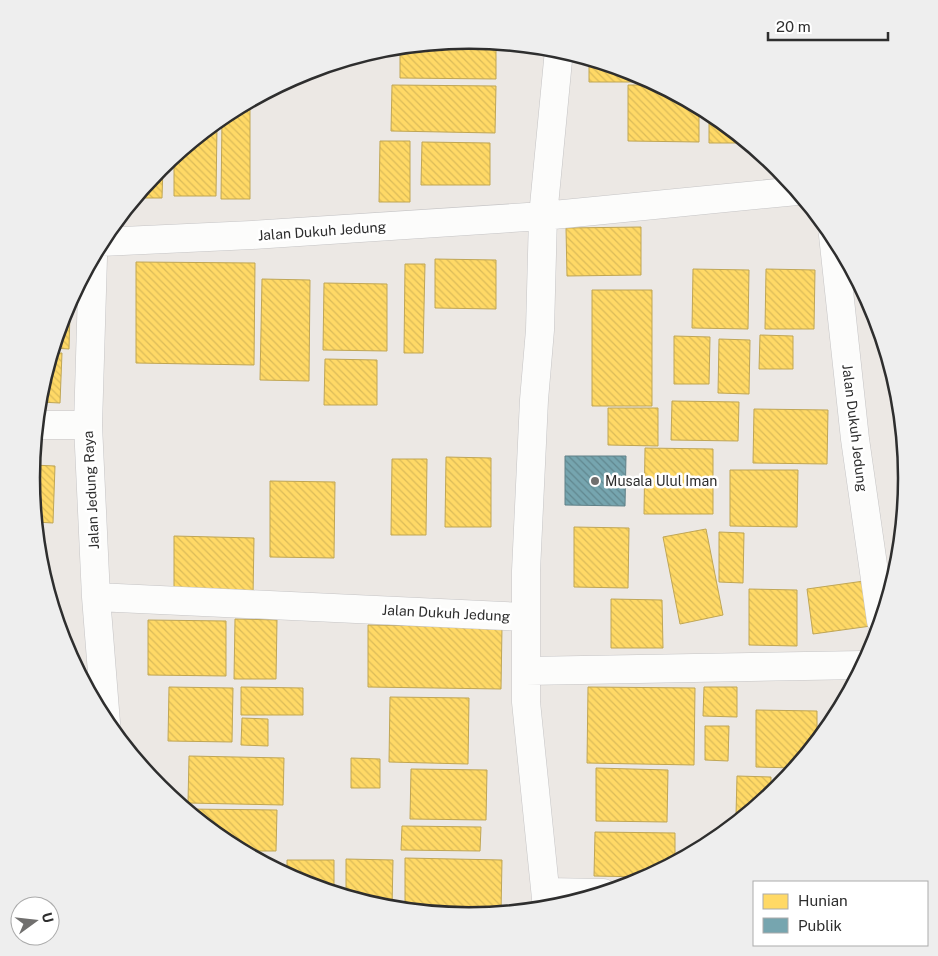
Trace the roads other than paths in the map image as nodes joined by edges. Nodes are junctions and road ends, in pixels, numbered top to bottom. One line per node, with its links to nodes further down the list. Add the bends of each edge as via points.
1 (558, 58): 3 (street, Jalan Dukuh Jedung)
2 (789, 192): 3 (street, Jalan Dukuh Jedung)
3 (543, 216): 4 (street, Jalan Dukuh Jedung); 11 (street, Jalan Dukuh Jedung)
4 (111, 242)
5 (835, 254): 10 (street, Jalan Dukuh Jedung, via 855,439)
6 (93, 272): 8 (street, Jalan Jedung Raya)
7 (44, 425): 8 (street)
8 (88, 425): 9 (street, Jalan Jedung Raya)
9 (96, 597): 11 (street, Jalan Dukuh Jedung); 14 (street, Jalan Jedung Raya)
10 (879, 604)
11 (526, 617): 13 (street, Jalan Dukuh Jedung)
12 (855, 665): 13 (street)
13 (526, 671): 15 (street, Jalan Dukuh Jedung, via 526,702)
14 (104, 704)
15 (547, 900)

